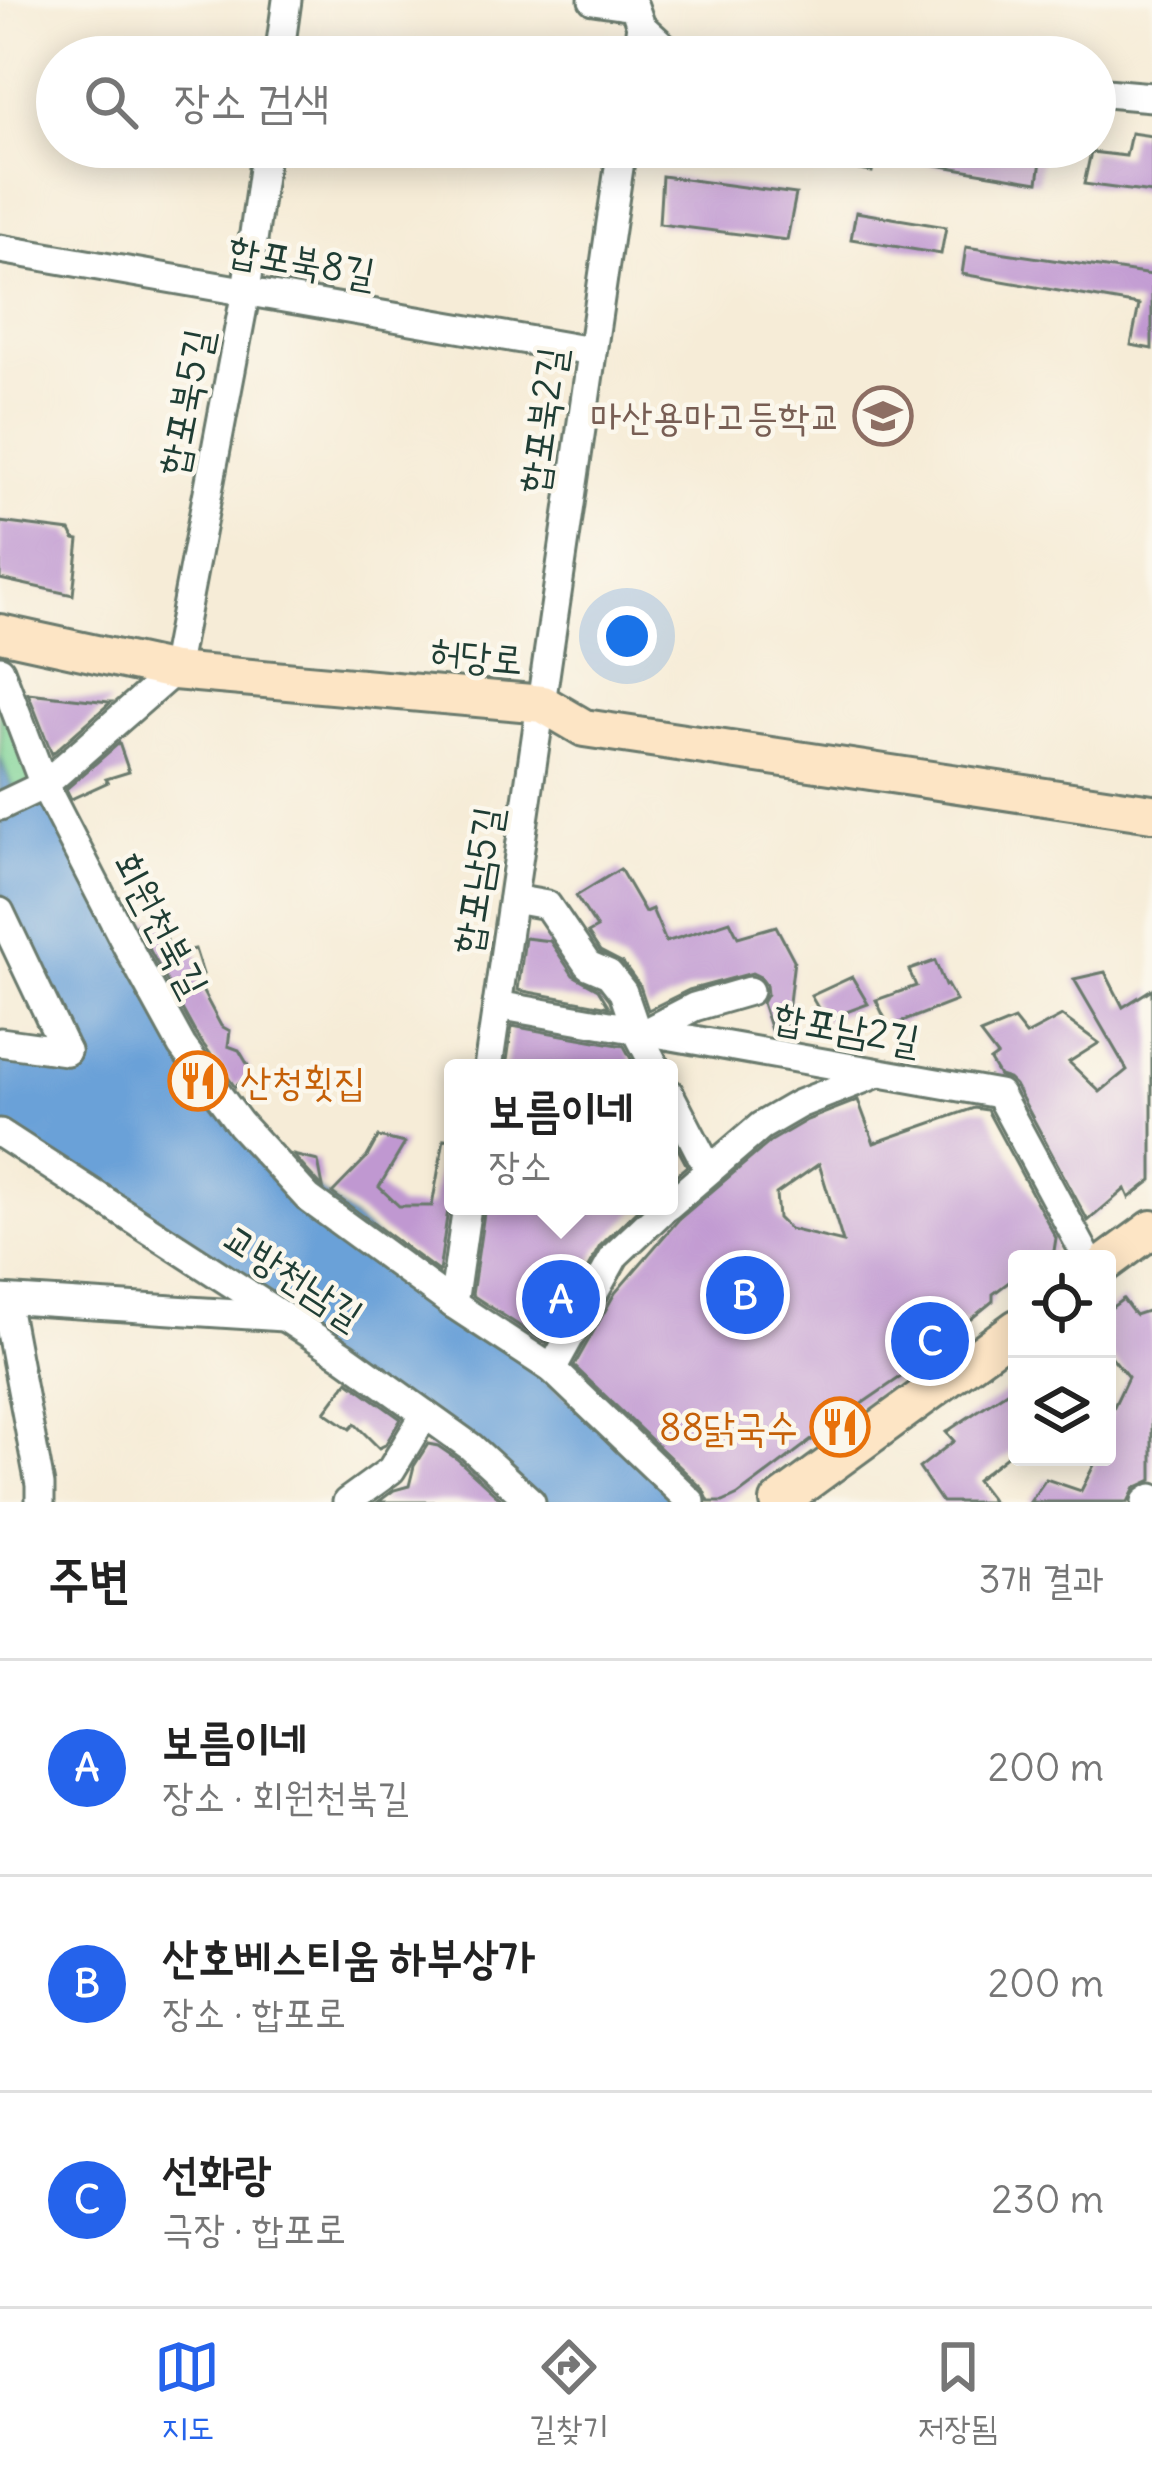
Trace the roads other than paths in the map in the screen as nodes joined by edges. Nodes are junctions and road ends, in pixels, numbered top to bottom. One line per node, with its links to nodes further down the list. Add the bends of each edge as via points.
1 (287, 0): 4 (street)
2 (593, 0): 3 (street)
3 (636, 11): 5 (street)
4 (282, 36)
5 (657, 36)
6 (1116, 94): 7 (street)
7 (1152, 98)
8 (263, 168): 11 (street, 합포북5길)
9 (619, 168): 12 (street, 합포북2길)
10 (0, 249): 11 (street, 합포북8길)
11 (246, 291): 12 (street, 합포북8길); 15 (street, 합포북5길)
12 (591, 351): 16 (street, 합포북2길)
13 (0, 633): 15 (main road, 허당로)
14 (0, 670): 17 (street, 회원천북길)
15 (174, 671): 16 (main road, 허당로); 17 (street)
16 (543, 704): 19 (main road, 허당로, via 584,728); 20 (street, 합포남5길)
17 (44, 785): 18 (street); 39 (street, 회원천북길, via 182,1046 240,1124 308,1198)
18 (0, 806)
19 (1152, 813)
20 (514, 898): 23 (street, 합포남5길); 24 (street, via 547,904 588,965 610,974)
21 (0, 912): 25 (street, via 66,1051)
22 (749, 991): 24 (street)
23 (497, 1005): 24 (street, 합포남2길); 26 (street, 합포남5길)
24 (641, 1031): 27 (street); 28 (street, 합포남2길)
25 (0, 1042)
26 (489, 1059)
27 (652, 1059)
28 (879, 1073): 31 (street, via 761,1126); 36 (street, 합포남2길, via 999,1094)
29 (678, 1110): 31 (street)
30 (0, 1133): 40 (street, 교방천남길)
31 (710, 1170): 32 (street)
32 (678, 1197)
33 (466, 1215): 39 (street)
34 (657, 1215): 42 (street, via 615,1255)
35 (1152, 1229): 37 (main road)
36 (1083, 1250)
37 (1116, 1255)
38 (2, 1299): 40 (street); 44 (street)
39 (453, 1304): 42 (street, 회원천북길)
40 (286, 1317): 43 (street, 교방천남길)
41 (1008, 1335): 48 (main road)
42 (552, 1369): 47 (street, 회원천북길)
43 (425, 1414): 45 (street, via 391,1470); 46 (street, 교방천남길)
44 (40, 1502)
45 (346, 1502)
46 (531, 1502)
47 (692, 1502)
48 (779, 1502)

